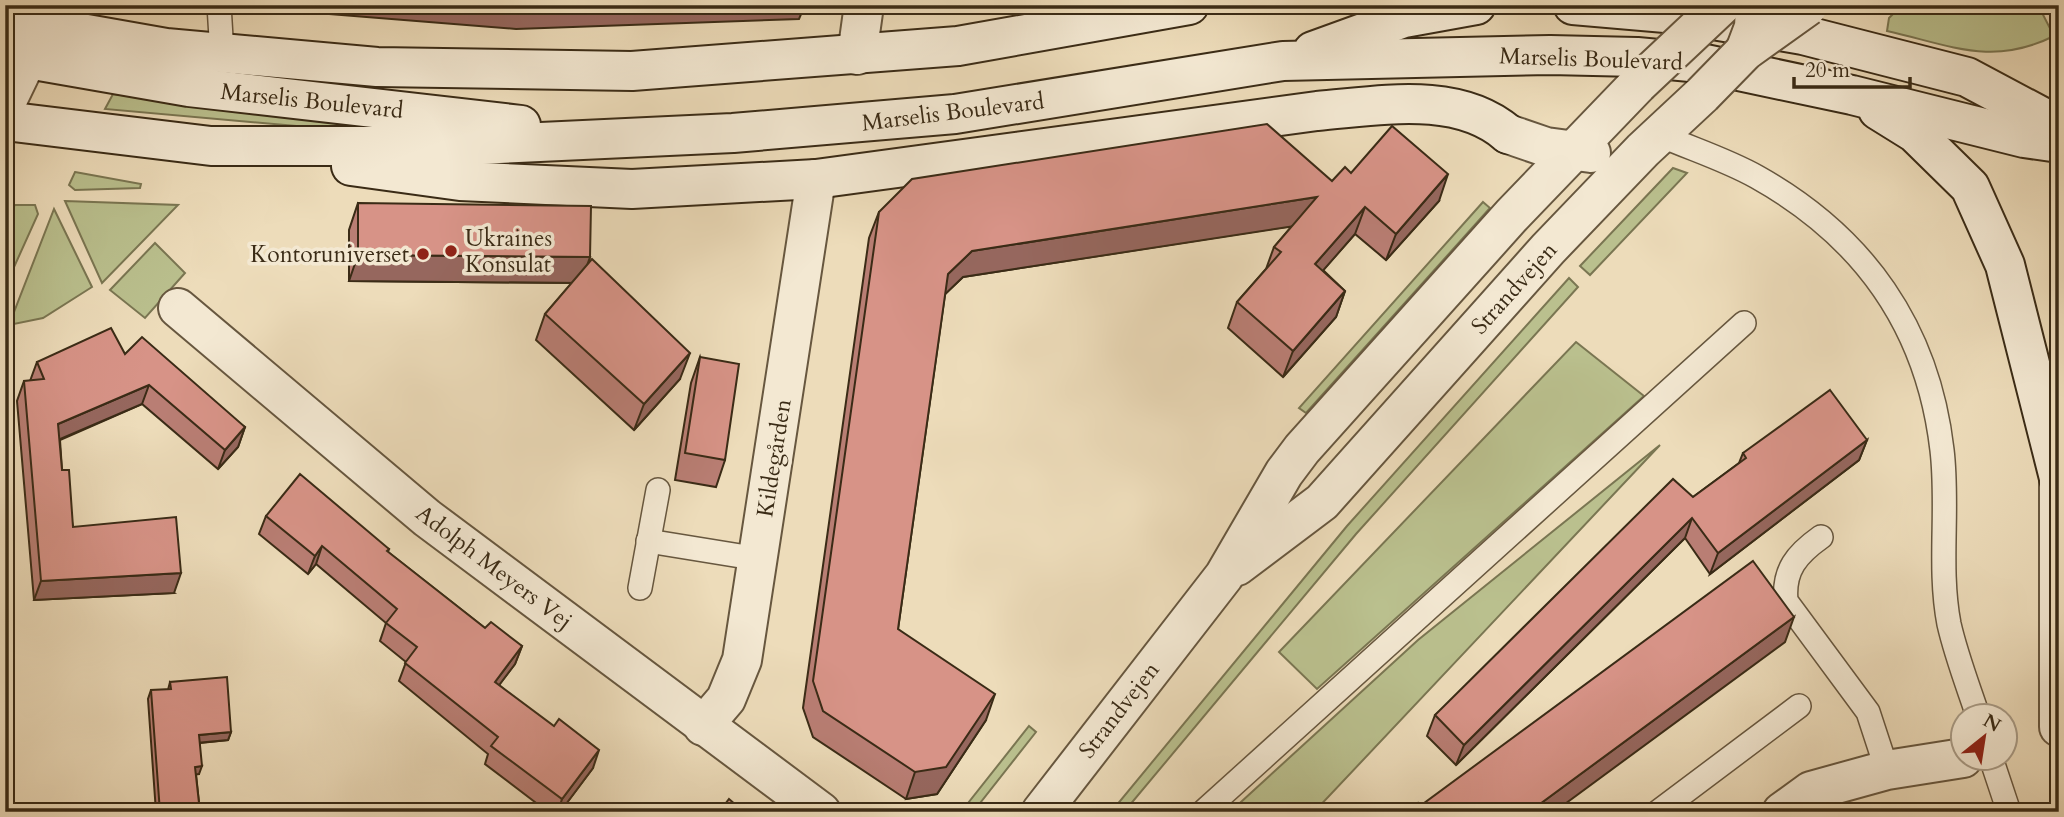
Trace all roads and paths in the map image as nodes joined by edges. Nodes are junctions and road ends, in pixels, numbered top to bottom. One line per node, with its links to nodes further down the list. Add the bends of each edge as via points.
1 (219, 5): 11 (lane)
2 (863, 5): 12 (main road)
3 (1189, 5): 12 (main road, via 958,46)
4 (1476, 5): 13 (main road, Marselis Boulevard, via 1404,18)
5 (1573, 5): 17 (main road, Marselis Boulevard, via 1678,14 1803,35 1967,77)
6 (1721, 5): 23 (main road, Strandvejen, bridge)
7 (1755, 5): 10 (main road, bridge, via 1754,27)
8 (1808, 6): 10 (main road, Strandvejen, bridge)
9 (26, 35): 11 (main road); 15 (main road); 19 (main road, Marselis Boulevard, via 255,96)
10 (1745, 51): 20 (main road, Strandvejen, bridge)
11 (222, 54): 12 (main road, via 497,71 632,71)
12 (857, 55)
13 (1283, 61): 14 (main road, Marselis Boulevard, via 1637,57 1701,64); 19 (main road, Marselis Boulevard, via 955,114 733,133)
14 (1852, 94): 21 (main road, Marselis Boulevard); 28 (main road, via 1915,133 1970,187 2005,265)
15 (5, 105)
16 (5, 121): 22 (main road, Marselis Boulevard)
17 (2059, 126)
18 (1508, 134): 23 (main road); 24 (main road, via 1473,113 1401,104 1317,111); 25 (main road, via 1522,166)
19 (620, 137): 22 (main road, Marselis Boulevard, via 457,146)
20 (1651, 143): 23 (main road, via 1608,154); 33 (main road, Strandvejen, via 1548,249 1322,502); 35 (lane, via 1755,176 1802,205 1844,238 1897,309 1934,400 1942,452 1949,624)
21 (2059, 143)
22 (211, 146): 24 (main road, via 460,181 632,189)
23 (1572, 152): 25 (main road, Strandvejen)
24 (816, 179): 32 (main road, Kildegården)
25 (1528, 197): 33 (main road, Strandvejen, via 1303,449)
26 (178, 308): 37 (main road, Adolph Meyers Vej, via 428,518)
27 (1744, 323): 44 (lane)
28 (2059, 477): 38 (main road)
29 (658, 490): 31 (lane)
30 (1821, 537): 40 (lane, via 1792,563 1784,583 1786,601 1868,712)
31 (648, 541): 32 (lane); 34 (lane)
32 (758, 559): 37 (main road, Kildegården, via 742,660 726,699)
33 (1224, 576): 43 (main road, Strandvejen)
34 (640, 588)
35 (1974, 702)
36 (1799, 706): 45 (lane)
37 (704, 726): 42 (main road, Adolph Meyers Vej)
38 (2059, 727)
39 (1948, 760): 40 (main road)
40 (1887, 770): 46 (main road, via 1811,792)
41 (1996, 772): 47 (lane)
42 (821, 812)
43 (1041, 812)
44 (1203, 812)
45 (1658, 812)
46 (1782, 812)
47 (2009, 812)

